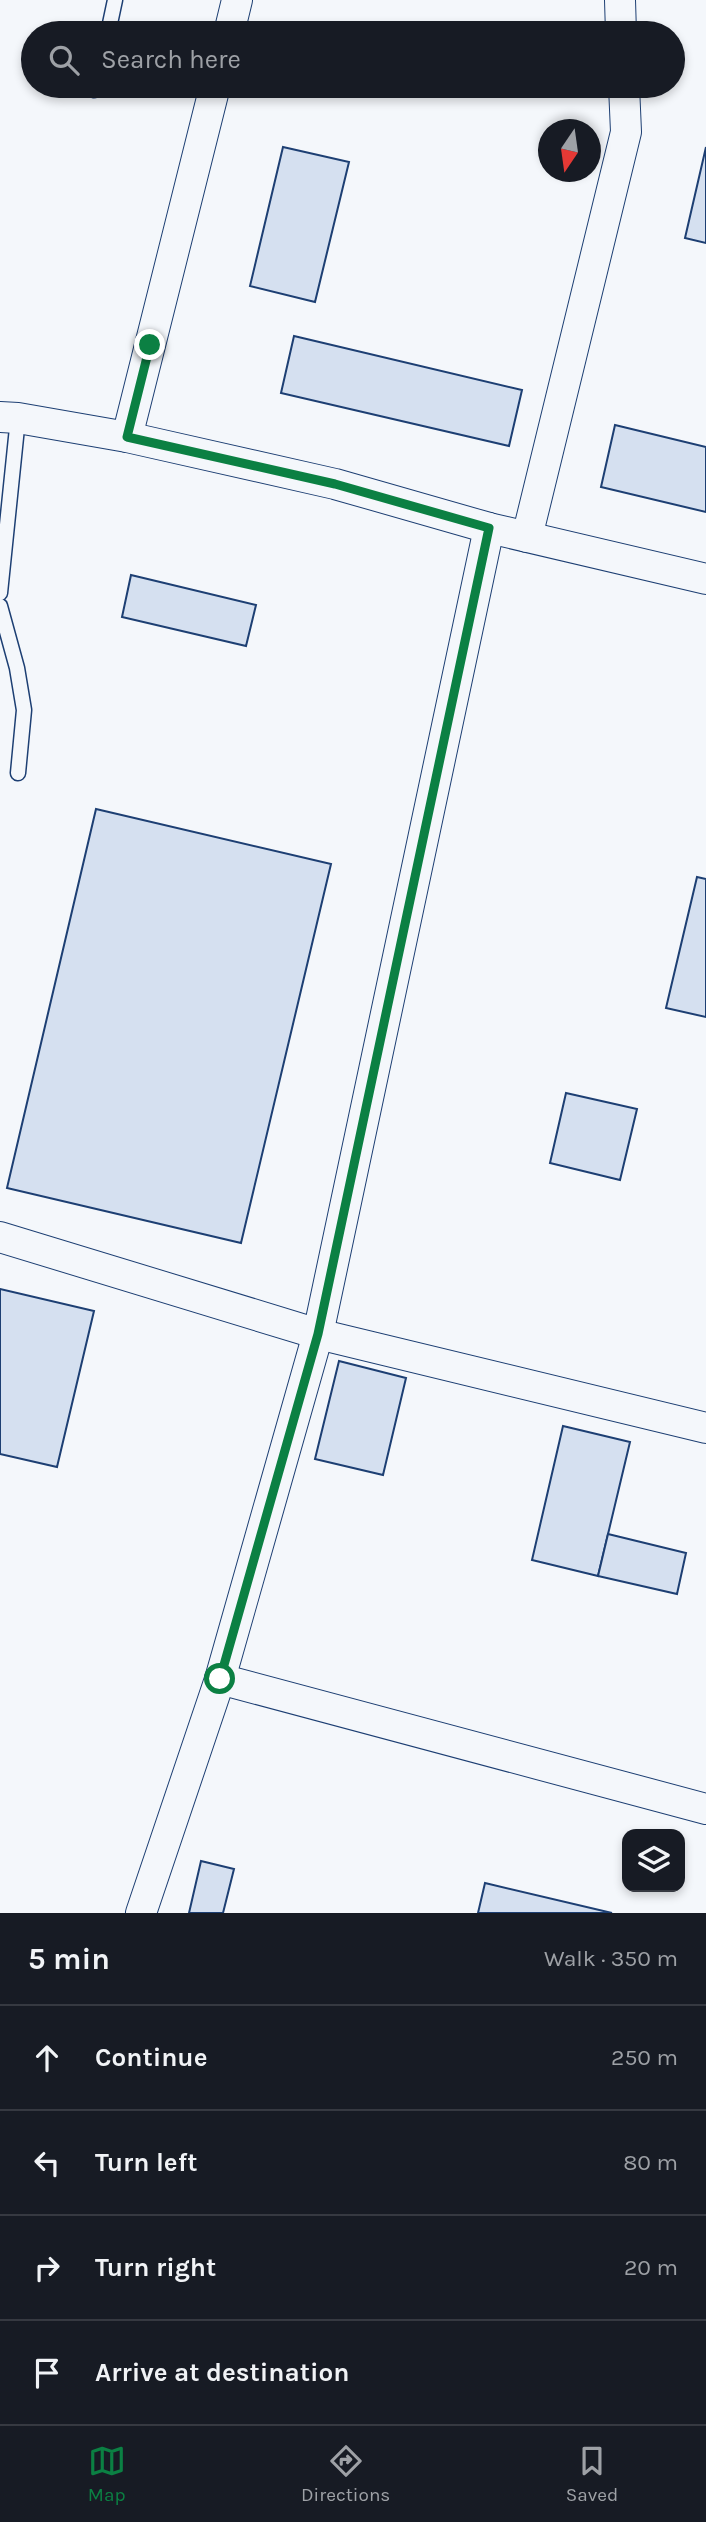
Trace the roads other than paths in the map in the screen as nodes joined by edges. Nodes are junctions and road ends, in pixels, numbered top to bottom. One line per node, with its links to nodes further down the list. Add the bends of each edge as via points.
1 (115, 0): 4 (lane)
2 (237, 0): 5 (street)
3 (620, 0): 6 (street)
4 (110, 21)
5 (232, 21)
6 (621, 21)
7 (212, 98): 10 (street)
8 (625, 98): 12 (street, via 626,132)
9 (9, 418): 10 (street); 14 (lane)
10 (127, 437): 11 (street, via 335,484)
11 (489, 528): 12 (street); 18 (street)
12 (527, 537): 13 (street)
13 (706, 579)
14 (0, 593)
15 (0, 606): 16 (lane, via 24,710)
16 (19, 773)
17 (0, 1237): 18 (street)
18 (318, 1334): 19 (street); 20 (street)
19 (706, 1428)
20 (220, 1679): 21 (street); 22 (street)
21 (706, 1809)
22 (141, 1913)

